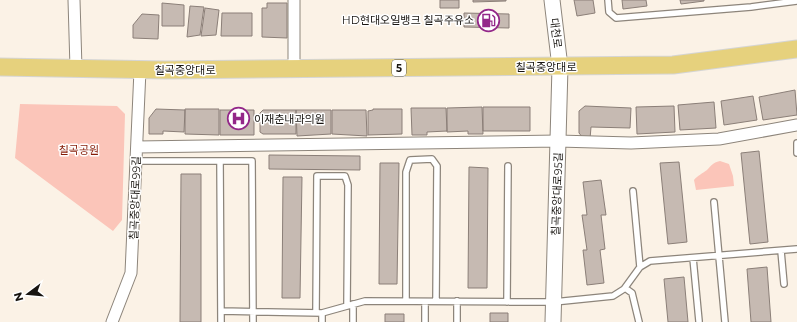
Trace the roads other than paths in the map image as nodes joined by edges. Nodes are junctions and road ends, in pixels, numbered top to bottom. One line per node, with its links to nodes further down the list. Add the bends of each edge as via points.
1 (74, 0): 9 (street)
2 (294, 0): 11 (street)
3 (552, 0): 8 (main road, 대천로)
4 (608, 0): 5 (lane, via 610,12 616,18 751,8)
5 (797, 1)
6 (797, 49): 8 (main road, 칠곡중앙대로 / 5, via 673,65)
7 (0, 67): 9 (main road, 칠곡중앙대로 / 5)
8 (560, 67): 11 (main road, 칠곡중앙대로 / 5); 13 (main road, 칠곡중앙대로95길)
9 (76, 68): 10 (main road, 칠곡중앙대로 / 5)
10 (140, 70): 11 (main road, 칠곡중앙대로 / 5); 15 (street, 칠곡중앙대로99길)
11 (294, 70)
12 (797, 125): 13 (street, via 719,139 631,143)
13 (558, 141): 15 (street); 34 (main road, 칠곡중앙대로95길)
14 (797, 143): 16 (lane)
15 (137, 147): 17 (street, 칠곡중앙대로99길)
16 (797, 153)
17 (136, 161): 18 (lane); 40 (street, 칠곡중앙대로99길, via 131,272)
18 (220, 161): 36 (lane); 37 (lane, via 252,161)
19 (508, 166): 33 (lane)
20 (633, 190): 26 (lane)
21 (714, 202): 24 (lane)
22 (797, 249): 23 (lane)
23 (781, 251): 24 (lane); 27 (lane)
24 (718, 256): 25 (lane); 49 (lane)
25 (693, 258): 26 (lane, via 650,261); 39 (lane)
26 (640, 268): 28 (lane)
27 (784, 284)
28 (625, 288): 34 (lane, via 613,296); 48 (lane, via 632,293)
29 (406, 301): 31 (lane); 32 (lane, via 406,172 410,160 432,159 437,166); 35 (lane, via 365,301)
30 (457, 301): 32 (lane); 33 (lane); 46 (lane)
31 (425, 302): 32 (lane); 45 (lane)
32 (436, 302)
33 (507, 302): 34 (lane)
34 (554, 302): 47 (main road, 칠곡중앙대로95길)
35 (350, 305): 38 (lane); 38 (lane, via 348,185 344,176 317,176); 44 (lane)
36 (221, 311): 37 (lane); 41 (lane)
37 (252, 312): 38 (lane); 42 (lane)
38 (319, 312): 43 (lane)
39 (699, 321)
40 (112, 322)
41 (221, 322)
42 (252, 322)
43 (322, 322)
44 (353, 322)
45 (425, 322)
46 (457, 322)
47 (553, 322)
48 (639, 322)
49 (725, 322)

